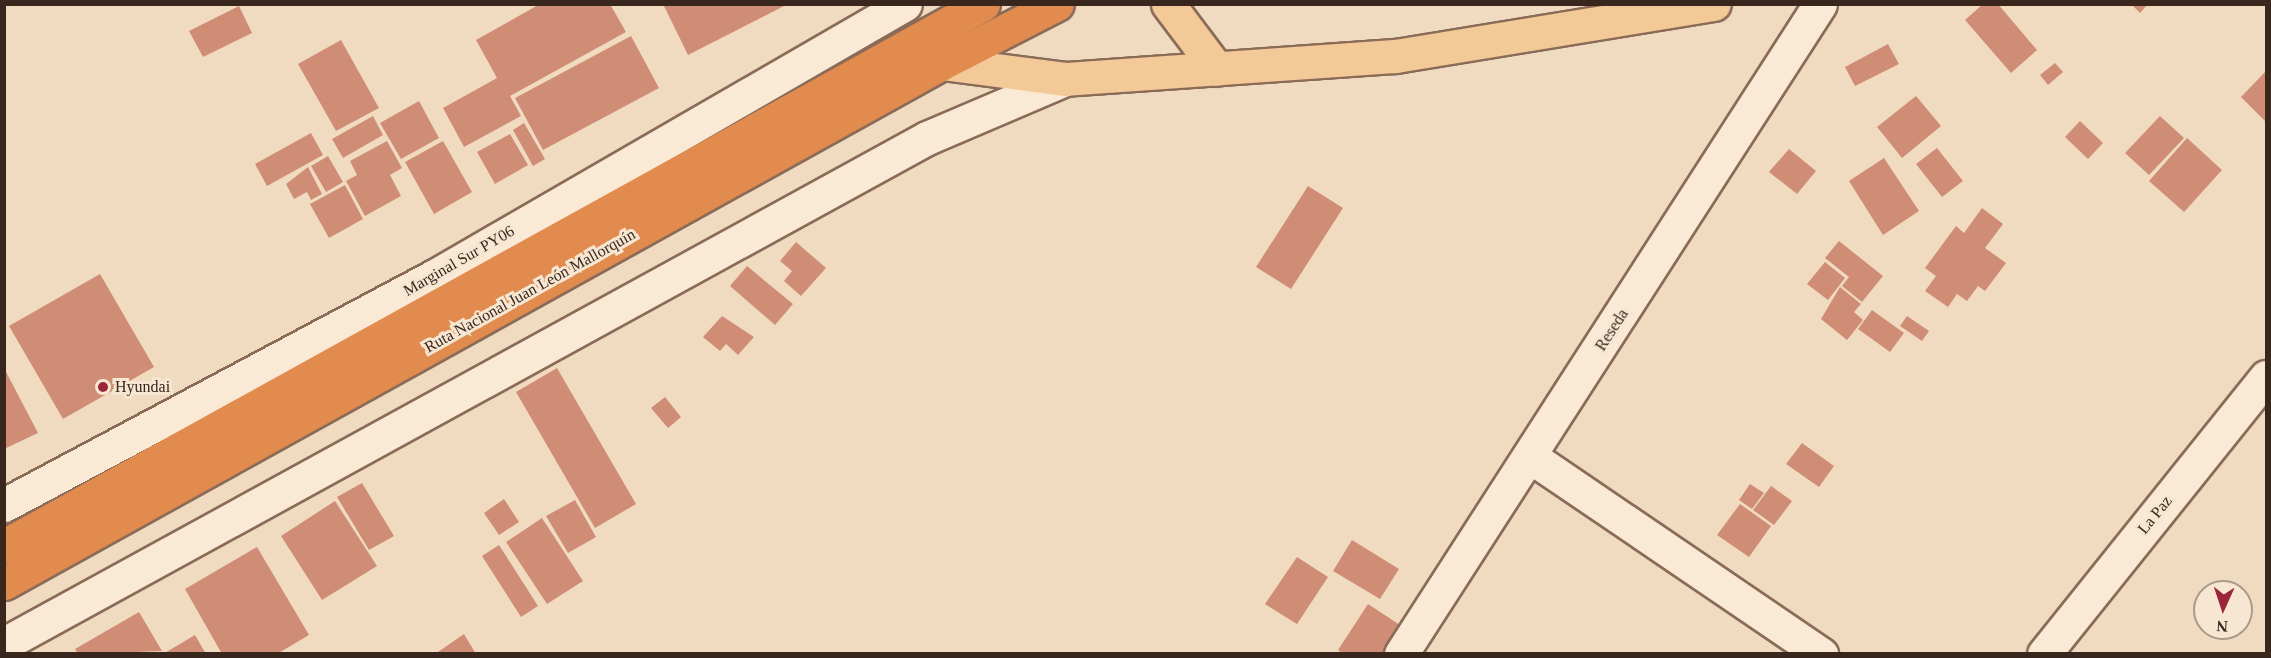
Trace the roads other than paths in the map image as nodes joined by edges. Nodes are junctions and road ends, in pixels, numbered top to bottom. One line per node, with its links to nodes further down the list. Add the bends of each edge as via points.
1 (905, 4): 12 (street, Marginal Sur PY06, via 434,276)
2 (983, 4): 13 (highway, Ruta Nacional Juan León Mallorquín)
3 (1057, 4): 7 (highway, Ruta Nacional Juan León Mallorquín)
4 (1168, 4): 8 (main road)
5 (1714, 4): 8 (main road, via 1395,56)
6 (1820, 4): 11 (street, Reseda)
7 (942, 63): 9 (main road); 14 (highway, Ruta Nacional Juan León Mallorquín)
8 (1217, 69): 9 (main road)
9 (1065, 79): 15 (street, via 927,138)
10 (2266, 377): 18 (street, La Paz)
11 (1531, 457): 16 (street, Reseda); 17 (street)
12 (4, 505)
13 (4, 546)
14 (4, 583)
15 (4, 644)
16 (1401, 654)
17 (1821, 654)
18 (2044, 654)

